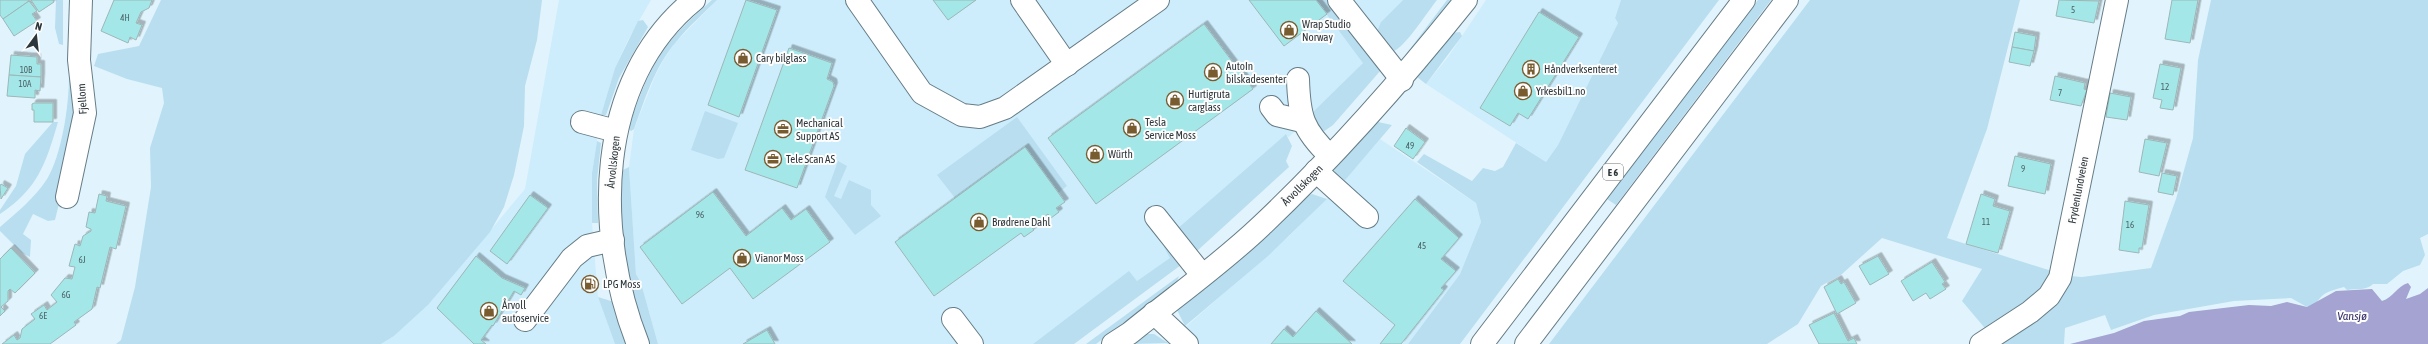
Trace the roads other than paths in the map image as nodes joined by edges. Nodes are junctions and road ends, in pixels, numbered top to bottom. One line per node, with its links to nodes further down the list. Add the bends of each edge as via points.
1 (81, 0): 19 (main road, Fjellom, via 79,60 85,114)
2 (857, 0): 11 (main road, via 922,93 962,115 980,117 996,113)
3 (1022, 0): 11 (main road)
4 (1158, 0): 11 (main road)
5 (1340, 0): 13 (main road)
6 (1466, 0): 13 (main road, Årvollskogen)
7 (1744, 0): 31 (main road, E 6)
8 (1787, 0): 32 (main road)
9 (2117, 0): 33 (main road, Frydenlundveien, via 2060,278 2049,296 2030,312)
10 (686, 2): 17 (main road, Årvollskogen, via 652,47 626,95)
11 (1067, 65)
12 (1298, 79): 15 (main road, via 1298,104)
13 (1402, 80): 18 (main road, Årvollskogen)
14 (1271, 107): 15 (main road, via 1277,115)
15 (1302, 121): 18 (main road, via 1318,144)
16 (582, 122): 17 (main road)
17 (616, 131): 22 (main road, Årvollskogen, via 610,198)
18 (1323, 164): 20 (main road); 23 (main road, Årvollskogen, via 1260,227)
19 (67, 197)
20 (1367, 217)
21 (1156, 218): 23 (main road)
22 (613, 240): 26 (main road, via 588,246 572,258); 27 (main road, Årvollskogen, via 618,278)
23 (1202, 275): 24 (main road, Årvollskogen)
24 (1154, 313): 29 (main road, Årvollskogen); 30 (main road)
25 (953, 319): 28 (main road)
26 (525, 320)
27 (638, 344)
28 (972, 344)
29 (1113, 344)
30 (1187, 344)
31 (1482, 344)
32 (1526, 344)
33 (1981, 344)

